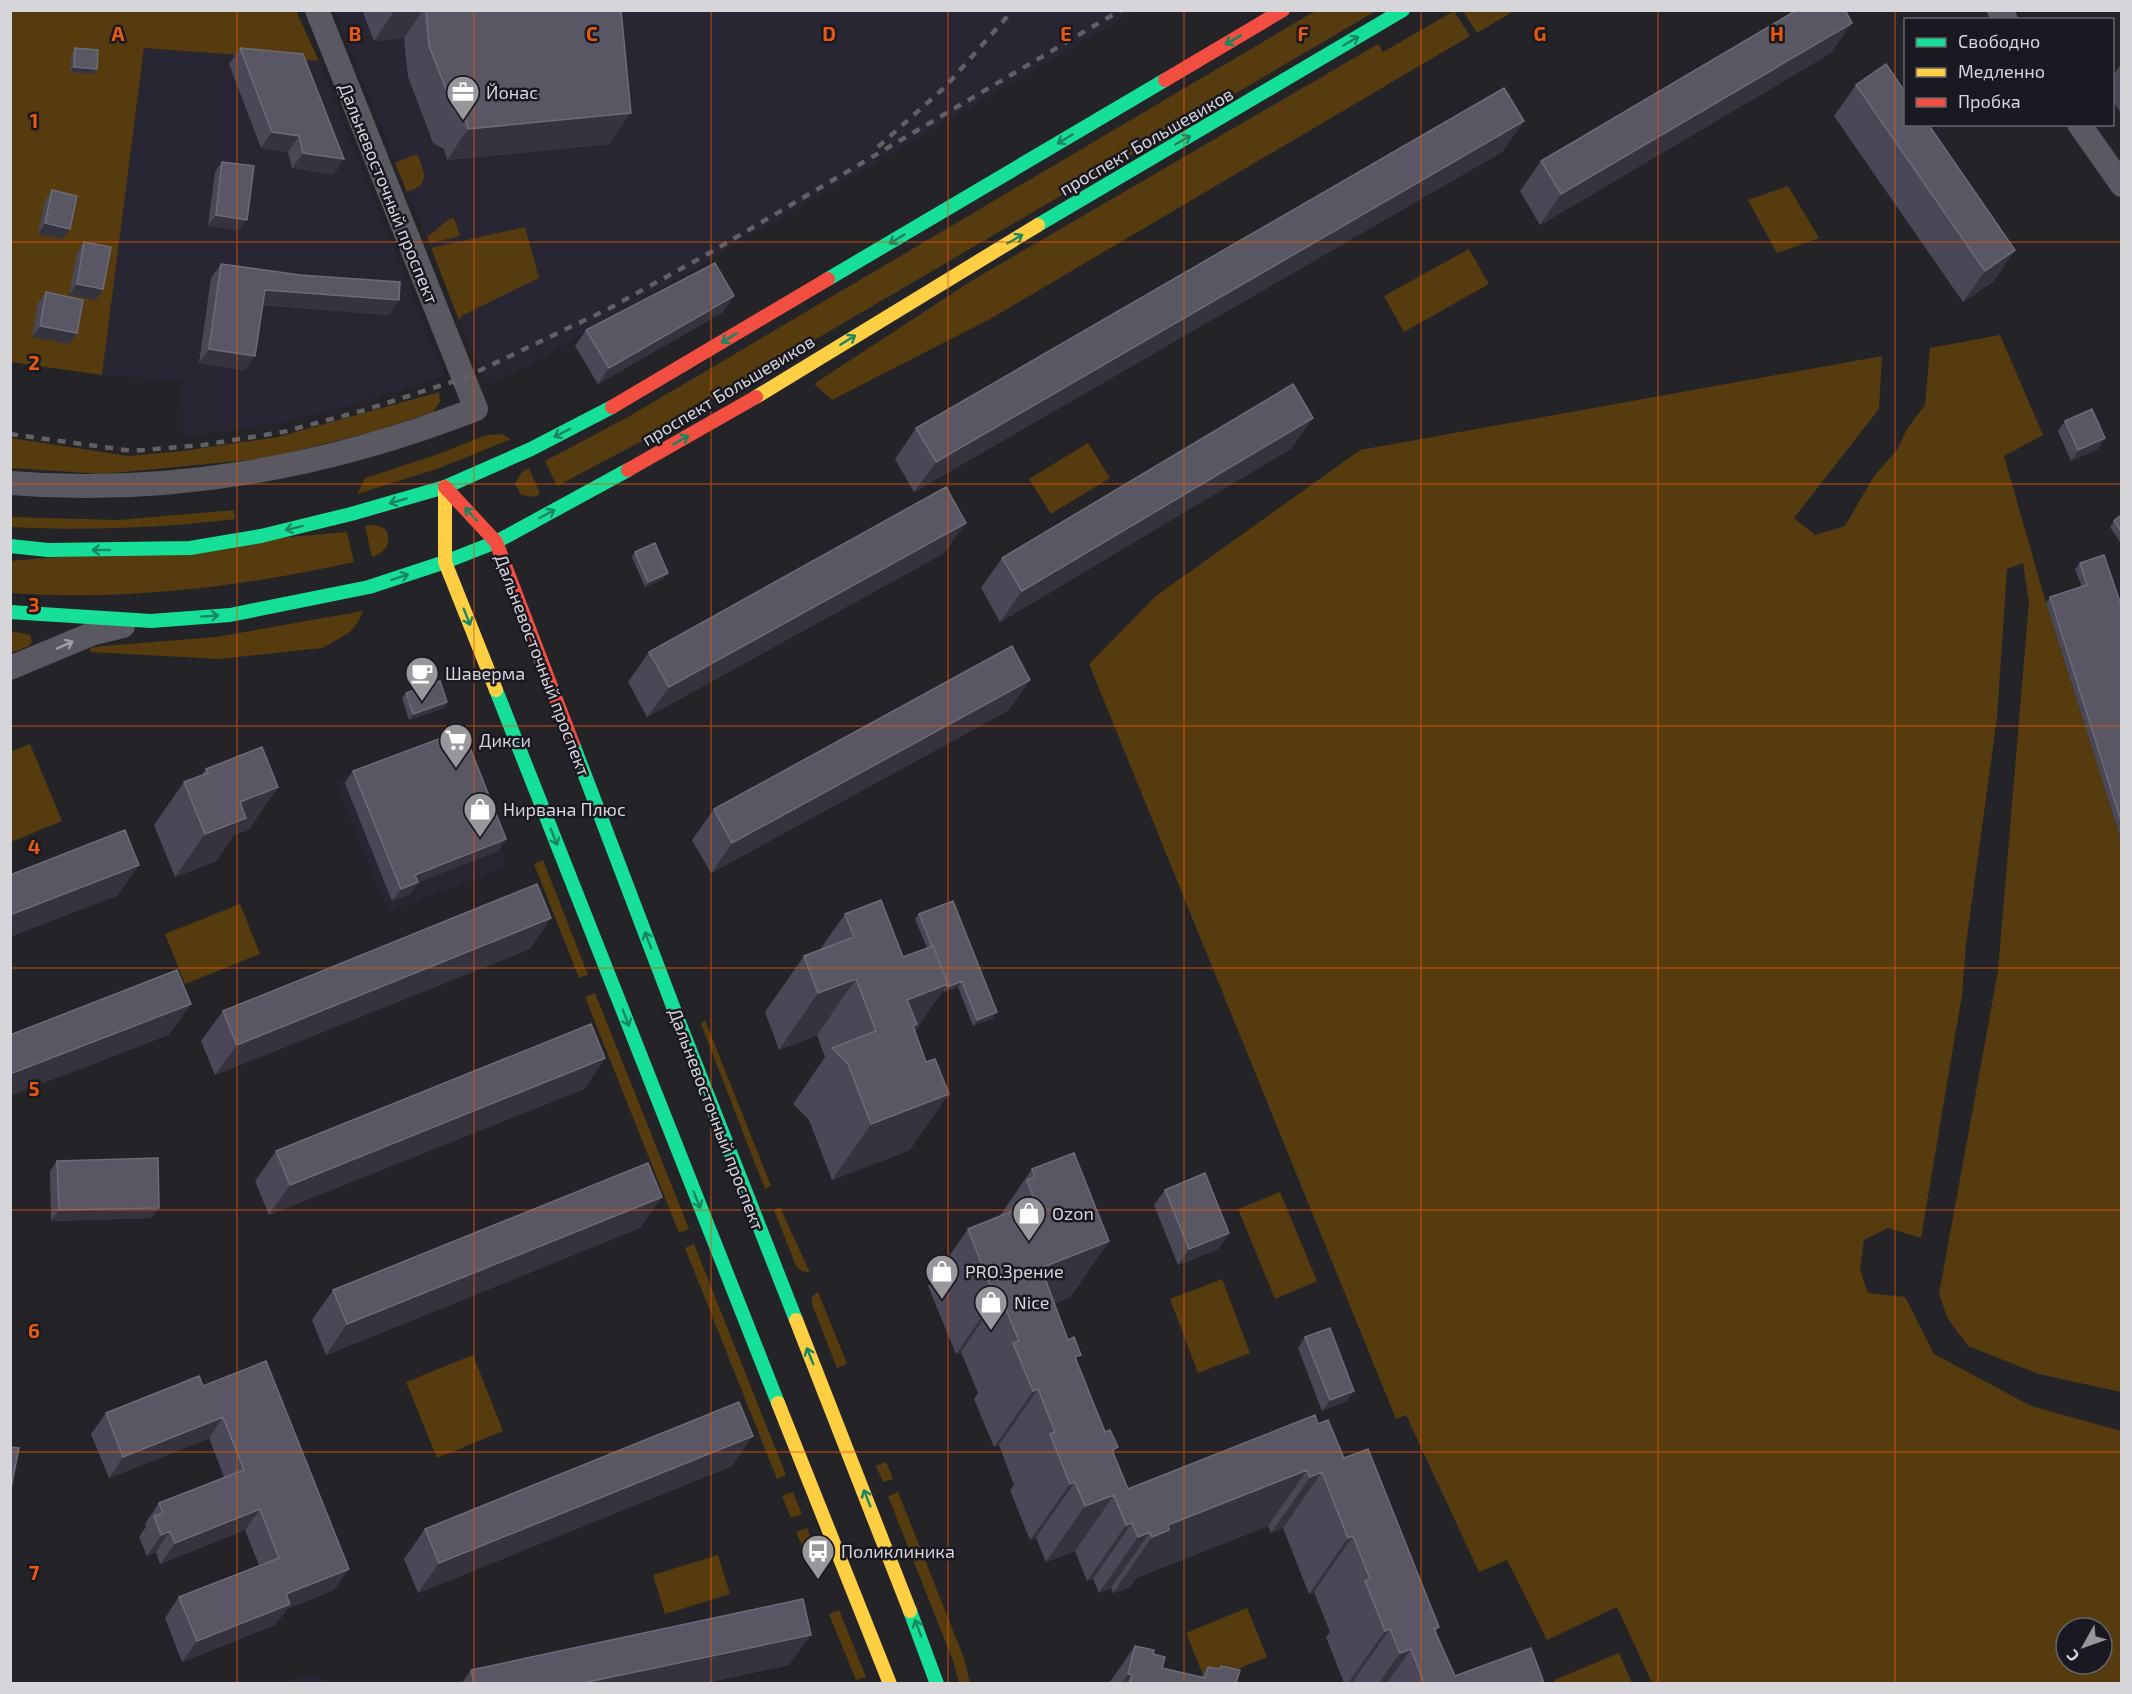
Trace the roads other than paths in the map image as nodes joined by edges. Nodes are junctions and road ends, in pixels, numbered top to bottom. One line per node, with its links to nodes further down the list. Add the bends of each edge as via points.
1 (317, 10): 6 (street, Дальневосточный проспект, via 476,409 335,455 248,473 116,486)
2 (1284, 10): 7 (main road, one-way to 7, via 614,406)
3 (1403, 10): 8 (main road, проспект Большевиков, one-way to 3, via 741,406 964,268)
4 (2080, 126): 5 (street)
5 (2121, 184)
6 (10, 483)
7 (446, 487): 8 (main road, Дальневосточный проспект, one-way to 7); 9 (main road, one-way to 9, via 261,537 190,548 48,550); 10 (main road)
8 (496, 542): 10 (main road, проспект Большевиков); 15 (main road, Дальневосточный проспект, one-way to 8)
9 (10, 546)
10 (445, 562): 12 (main road, проспект Большевиков, one-way to 10, via 230,615 369,587); 14 (main road, one-way to 14)
11 (10, 612): 12 (main road, проспект Большевиков)
12 (151, 621): 13 (street, one-way to 12, via 94,633)
13 (10, 668)
14 (890, 1683)
15 (937, 1683)

